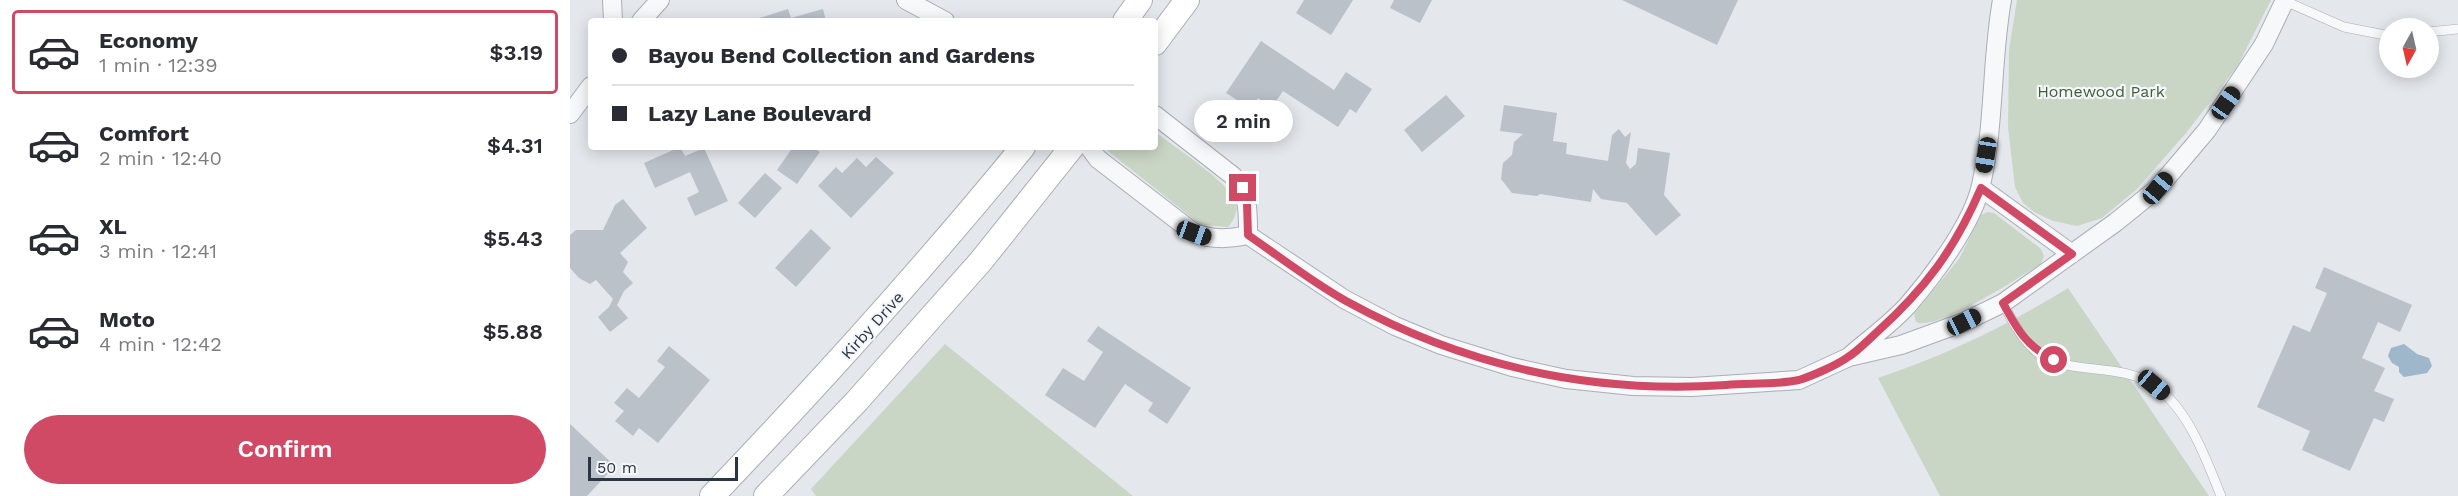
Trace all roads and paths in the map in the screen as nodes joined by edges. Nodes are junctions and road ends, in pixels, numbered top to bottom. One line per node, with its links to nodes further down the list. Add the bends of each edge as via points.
1 (612, 0): 8 (street)
2 (660, 0): 9 (street)
3 (906, 0): 10 (street)
4 (1140, 0): 11 (main road)
5 (1187, 0): 15 (main road)
6 (2002, 0): 22 (street)
7 (2285, 0): 14 (lane, via 2344,27); 24 (street, via 2264,44 2235,89 2172,172 2153,192)
8 (613, 18)
9 (644, 18)
10 (939, 18)
11 (1127, 18)
12 (2458, 28): 13 (lane)
13 (2439, 31)
14 (2379, 34)
15 (1158, 39)
16 (588, 90): 17 (street)
17 (570, 114)
18 (1158, 117): 23 (street, via 1243,188)
19 (1021, 150): 27 (main road, Kirby Drive, via 824,379)
20 (1070, 150): 28 (main road, via 957,288)
21 (1091, 150): 23 (street, via 1194,233 1226,239)
22 (1981, 188): 24 (street); 26 (street, via 1942,261 1907,306)
23 (1248, 235): 26 (street, via 1344,299 1395,327 1441,345 1566,380 1692,387 1799,380)
24 (2072, 254): 25 (street)
25 (2003, 303): 26 (street, via 1929,336); 29 (lane, via 2020,334 2037,352 2066,364 2128,373 2164,393 2193,434)
26 (1849, 357)
27 (712, 496)
28 (766, 496)
29 (2221, 496)

